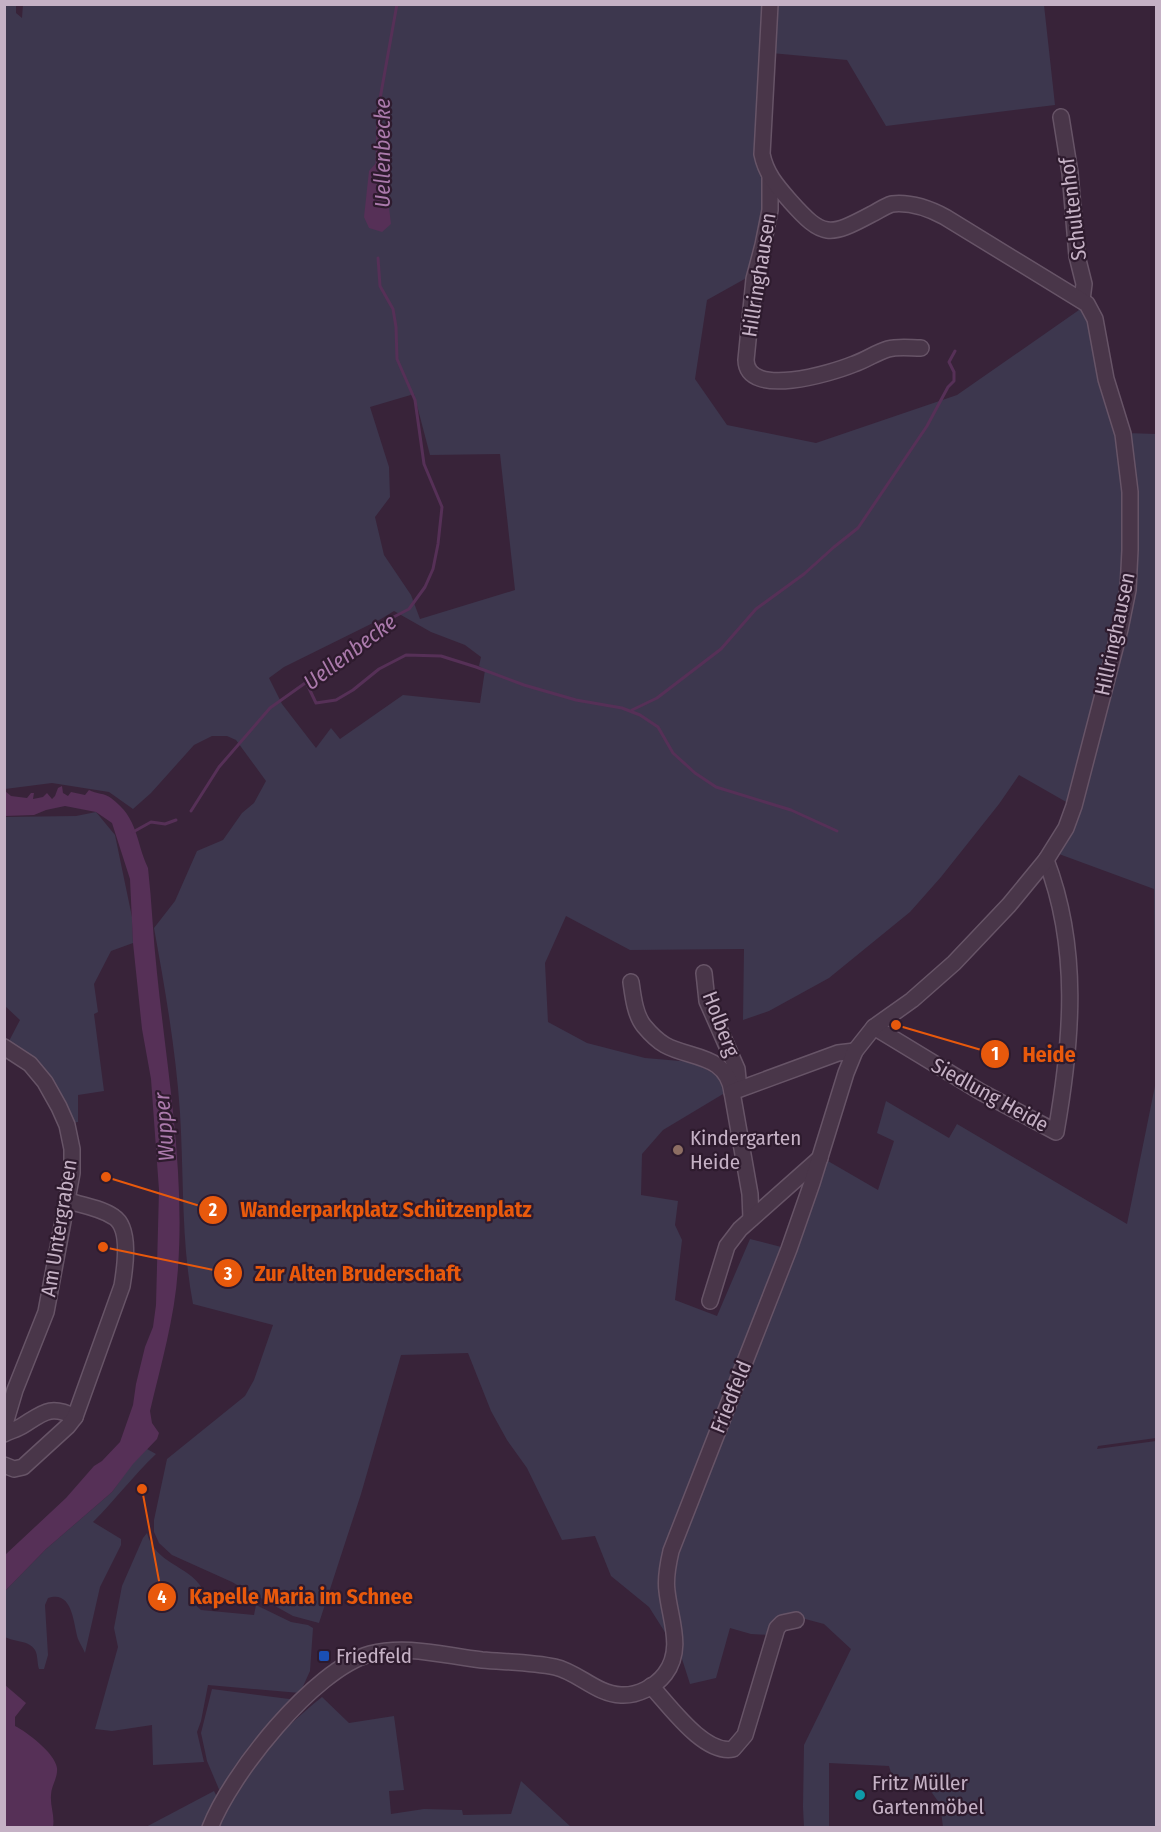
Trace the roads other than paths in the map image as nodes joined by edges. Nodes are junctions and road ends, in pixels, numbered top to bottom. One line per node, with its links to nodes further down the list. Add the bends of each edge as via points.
1 (770, 4): 3 (street, Hillringhausen, via 761,150)
2 (1061, 117): 4 (street, Schultenhof, via 1077,256 1084,284)
3 (770, 176): 4 (street, Hillringhausen, via 802,214 821,229 846,228 890,205 930,209); 5 (street, Hillringhausen, via 770,210 754,279 747,360 751,374 763,380 785,381 830,372 887,349)
4 (1082, 300): 6 (street, Hillringhausen, via 1095,319 1106,379 1123,434 1130,492 1130,569 1120,629 1074,806 1066,828)
5 (921, 348)
6 (1046, 860): 9 (street, via 954,963); 9 (street, Siedlung Heide, via 1057,887 1071,991 1067,1059 1056,1132)
7 (704, 972): 12 (street, Holberg, via 707,1001 737,1069 738,1079)
8 (631, 982): 12 (street, Holberg, via 643,1025 664,1045 715,1065 731,1079)
9 (874, 1027): 11 (street)
10 (4, 1047): 14 (street, Am Untergraben, via 30,1064 45,1082 67,1125 72,1149)
11 (855, 1051): 12 (street, via 838,1053); 13 (street)
12 (732, 1092): 15 (street)
13 (821, 1157): 15 (street); 22 (street, Friedfeld, via 674,1543 667,1585 675,1650 665,1674)
14 (68, 1201): 17 (street, via 112,1215 121,1226 125,1245 122,1286); 18 (street, Am Untergraben, via 46,1312)
15 (751, 1219): 16 (street, via 727,1246)
16 (711, 1301)
17 (75, 1417): 19 (street, via 64,1411 43,1412); 20 (street, via 22,1467)
18 (4, 1428)
19 (4, 1434)
20 (4, 1465)
21 (796, 1620): 22 (street, via 777,1628 745,1735 733,1749 707,1743)
22 (651, 1686): 23 (street, via 621,1695 599,1689 553,1666 411,1650 369,1654 332,1674 277,1727 240,1773)
23 (210, 1827)

